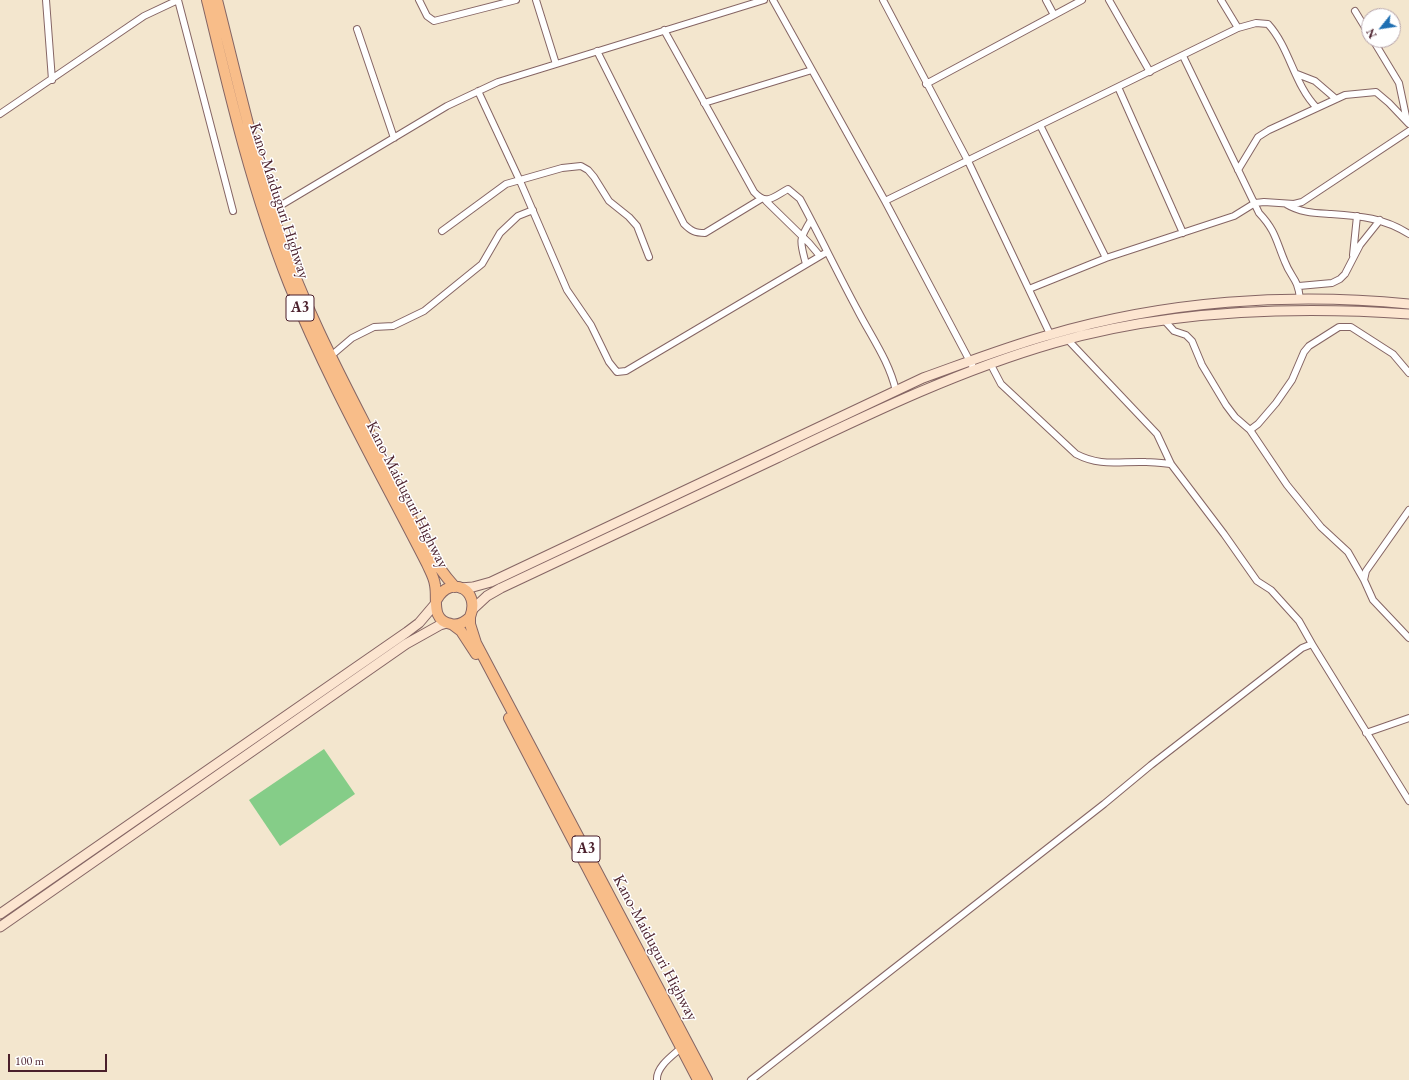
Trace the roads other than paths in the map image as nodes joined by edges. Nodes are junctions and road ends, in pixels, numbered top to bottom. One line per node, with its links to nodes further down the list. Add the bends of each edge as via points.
1 (46, 0): 29 (street)
2 (178, 0): 29 (street, via 144,16); 51 (street)
3 (207, 0): 18 (highway, Kano-Maiduguri Highway / A3)
4 (217, 0): 18 (highway, Kano-Maiduguri Highway / A3)
5 (419, 0): 6 (street, via 427,16 434,21)
6 (516, 0)
7 (536, 0): 25 (street)
8 (764, 0): 21 (street)
9 (773, 0): 26 (street)
10 (884, 0): 30 (street)
11 (1046, 0): 16 (street)
12 (1082, 0): 16 (street)
13 (1109, 0): 27 (street)
14 (1221, 0): 19 (street)
15 (1355, 11): 17 (street)
16 (1054, 15): 30 (street)
17 (1361, 21)
18 (219, 28): 49 (highway, Kano-Maiduguri Highway / A3); 84 (highway, Kano-Maiduguri Highway / A3, via 258,195 290,286 343,403 427,564 435,582)
19 (1238, 28): 24 (street); 28 (street, via 1256,23 1268,24 1276,32)
20 (356, 29): 41 (street)
21 (664, 30): 23 (street); 34 (street)
22 (1378, 48): 38 (street, via 1399,83)
23 (596, 51): 25 (street); 45 (street, via 684,224 690,231 704,234)
24 (1183, 56): 27 (street); 43 (street)
25 (556, 64): 32 (street)
26 (812, 70): 34 (street); 46 (street)
27 (1150, 72): 31 (street)
28 (1297, 74): 33 (street, via 1315,81); 35 (street, via 1307,98)
29 (52, 80): 37 (street)
30 (926, 84): 42 (street)
31 (1118, 87): 39 (street); 56 (street)
32 (478, 91): 41 (street, via 447,106); 44 (street)
33 (1336, 99): 35 (street); 38 (street, via 1354,93 1376,92)
34 (704, 104): 45 (street, via 749,184)
35 (1317, 108): 43 (street, via 1258,137)
36 (1409, 110): 38 (street)
37 (0, 114)
38 (1408, 123)
39 (1040, 125): 42 (street); 62 (street)
40 (1409, 131): 48 (street, via 1302,202)
41 (394, 138): 49 (street)
42 (968, 161): 46 (street); 66 (street)
43 (1238, 170): 47 (street)
44 (520, 181): 50 (street); 55 (street, via 506,184); 61 (street, via 562,168 582,166 588,170 609,202 637,226)
45 (764, 200): 53 (street, via 788,189 800,199); 58 (street)
46 (885, 201): 74 (street)
47 (1255, 203): 48 (street); 56 (street, via 1234,216); 65 (street, via 1259,213 1276,235 1285,263)
48 (1285, 204): 52 (street, via 1300,212)
49 (273, 210): 73 (highway, Kano-Maiduguri Highway / A3, via 298,282)
50 (533, 210): 64 (street, via 567,290 591,324 609,362 617,372 626,371); 73 (street, via 518,216 500,233 482,264 424,311 393,326 374,327 352,338)
51 (233, 211)
52 (1357, 216): 54 (street); 63 (street)
53 (811, 220): 58 (street); 59 (street)
54 (1380, 220): 57 (street, via 1394,224); 63 (street)
55 (442, 231)
56 (1183, 233): 62 (street)
57 (1409, 234)
58 (801, 235): 60 (street); 64 (street)
59 (827, 252): 60 (street); 78 (street, via 884,356)
60 (820, 256): 64 (street)
61 (649, 257)
62 (1106, 258): 66 (street)
63 (1352, 258): 65 (street, via 1345,274 1332,283)
64 (806, 264)
65 (1299, 286): 67 (street)
66 (1029, 289): 71 (street)
67 (1300, 298): 68 (main road); 71 (main road, via 1185,306)
68 (1409, 304)
69 (1409, 314): 70 (main road, via 1293,311 1188,316)
70 (1164, 320): 72 (main road); 79 (street, via 1174,331 1192,340 1202,365 1226,405)
71 (1050, 334): 74 (main road)
72 (1068, 340): 75 (main road); 80 (street, via 1157,434)
73 (332, 355): 83 (highway, Kano-Maiduguri Highway / A3, via 439,569)
74 (971, 360): 76 (street); 78 (main road)
75 (990, 363): 76 (main road); 80 (street, via 1001,384 1076,454 1088,460 1108,463 1145,461)
76 (974, 370): 85 (main road, via 877,410 501,588 482,600)
77 (1409, 373): 79 (street, via 1393,354 1351,327 1339,327 1309,346 1292,380 1276,403)
78 (896, 391): 83 (main road, via 491,582 473,587)
79 (1250, 430): 82 (street, via 1287,485 1321,527 1348,552)
80 (1171, 464): 88 (street, via 1257,581 1271,590 1299,621)
81 (1409, 510): 82 (street, via 1366,571)
82 (1364, 580): 87 (street, via 1373,600)
83 (458, 587): 84 (highway, via 444,590); 85 (highway, A3, via 469,594 473,604)
84 (436, 601): 86 (highway, A3, via 437,613); 92 (main road, via 419,623 407,632)
85 (472, 613): 86 (highway, via 466,621); 97 (highway, Kano-Maiduguri Highway / A3, via 470,624 476,643)
86 (450, 624): 93 (main road, via 440,625 406,644); 94 (highway, Kano-Maiduguri Highway / A3, via 461,631 478,659)
87 (1409, 638)
88 (1312, 644): 90 (street); 98 (street, via 1302,648 1227,705)
89 (1409, 718): 90 (street)
90 (1366, 733): 91 (street)
91 (1409, 801)
92 (0, 914)
93 (0, 927)
94 (681, 1048): 95 (street, via 661,1068); 96 (highway, Kano-Maiduguri Highway / A3)
95 (657, 1080)
96 (698, 1080)
97 (707, 1080)
98 (751, 1080)

